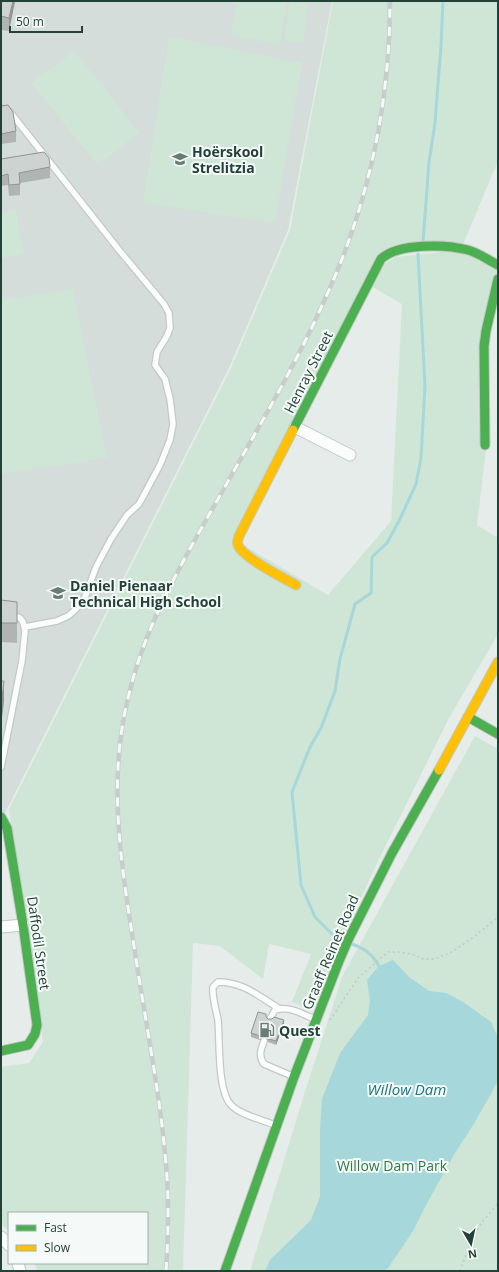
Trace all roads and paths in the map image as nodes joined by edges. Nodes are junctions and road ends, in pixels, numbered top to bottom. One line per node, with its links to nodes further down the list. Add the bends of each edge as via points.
1 (1, 108): 9 (lane, via 10,112 118,250 164,304 171,322 167,336 155,358 155,365 165,379 173,424 160,465 139,504 127,515 111,539 96,567 85,597 75,610 57,621)
2 (498, 265): 4 (street, Henray Street, via 471,251 459,248 402,249 380,259)
3 (498, 279): 5 (street, via 484,346)
4 (295, 427): 6 (street); 7 (street, Henray Street, via 242,528 238,545 253,560)
5 (485, 444)
6 (350, 455)
7 (296, 585)
8 (1, 609): 9 (lane, via 20,618)
9 (25, 627): 13 (lane, via 22,661)
10 (498, 662): 11 (street, Graaff Reinet Road)
11 (468, 717): 12 (street); 20 (street, Graaff Reinet Road, via 392,853 345,947)
12 (498, 734)
13 (1, 767)
14 (1, 817): 16 (street, Daffodil Street, via 7,828)
15 (498, 917): 21 (path, via 463,945 435,959 388,952 358,978)
16 (23, 925): 17 (street); 23 (street, Daffodil Street, via 37,1025 28,1045)
17 (1, 927)
18 (280, 1009): 19 (lane, via 275,1010); 20 (lane, via 291,1009); 25 (lane, via 245,987 218,982 213,987 222,1079 230,1105 241,1112)
19 (270, 1019)
20 (316, 1020): 24 (street, Graaff Reinet Road)
21 (328, 1023)
22 (264, 1041): 24 (lane, via 260,1054 264,1064)
23 (1, 1051)
24 (294, 1077): 25 (street, Graaff Reinet Road)
25 (278, 1126): 27 (street, Graaff Reinet Road)
26 (498, 1203): 28 (path, via 471,1241)
27 (225, 1271)
28 (460, 1271)

